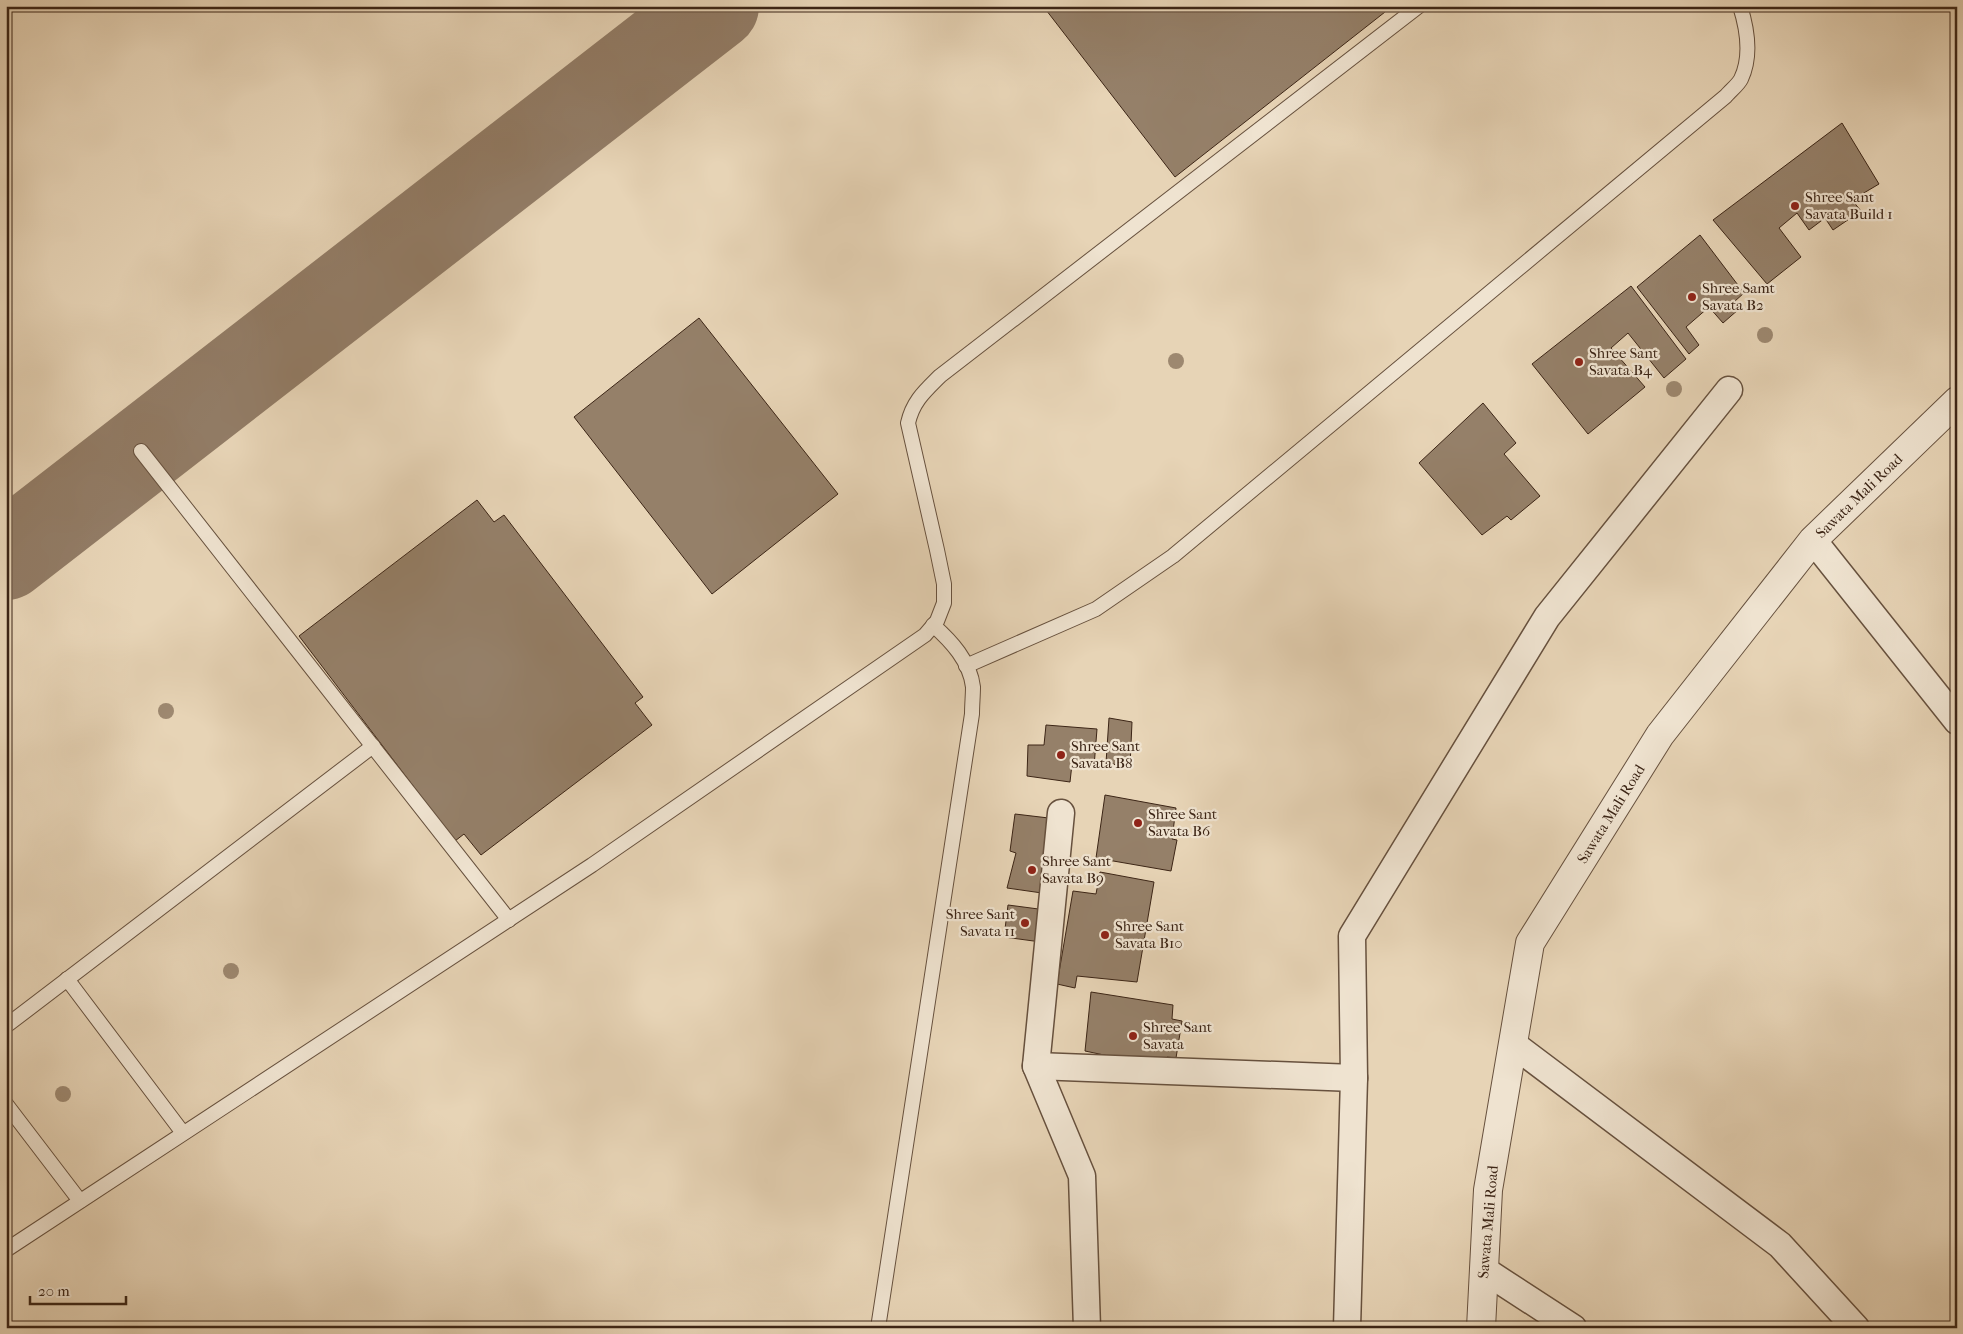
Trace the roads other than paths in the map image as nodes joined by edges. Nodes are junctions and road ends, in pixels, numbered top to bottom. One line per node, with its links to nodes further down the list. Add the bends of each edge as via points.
1 (1419, 6): 7 (lane, via 940,376 920,396 911,409 908,423 944,584 944,603)
2 (1740, 6): 8 (lane, via 1746,26 1747,56 1741,80 1726,96 1173,556 1096,609)
3 (1729, 390): 17 (street, via 1547,617 1352,936)
4 (1957, 401): 6 (street, Sawata Mali Road)
5 (141, 451): 10 (lane)
6 (1813, 540): 9 (street); 15 (street, Sawata Mali Road, via 1660,735 1530,943)
7 (933, 625): 8 (lane, via 953,644); 12 (lane, via 904,651)
8 (966, 666): 23 (lane, via 973,685 972,714)
9 (1957, 721)
10 (373, 746): 12 (lane); 13 (lane)
11 (1061, 813): 16 (street)
12 (509, 920): 19 (lane)
13 (67, 980): 14 (lane); 19 (lane)
14 (6, 1026)
15 (1513, 1044): 22 (street, Sawata Mali Road, via 1488,1190); 28 (street, via 1780,1245)
16 (1036, 1066): 17 (street); 24 (street, via 1082,1176)
17 (1354, 1078): 25 (street)
18 (6, 1104): 20 (lane)
19 (183, 1133): 20 (lane)
20 (80, 1201): 21 (lane)
21 (6, 1250)
22 (1484, 1270): 26 (street, Sawata Mali Road); 27 (street)
23 (878, 1328)
24 (1087, 1328)
25 (1347, 1328)
26 (1481, 1328)
27 (1572, 1328)
28 (1856, 1328)

